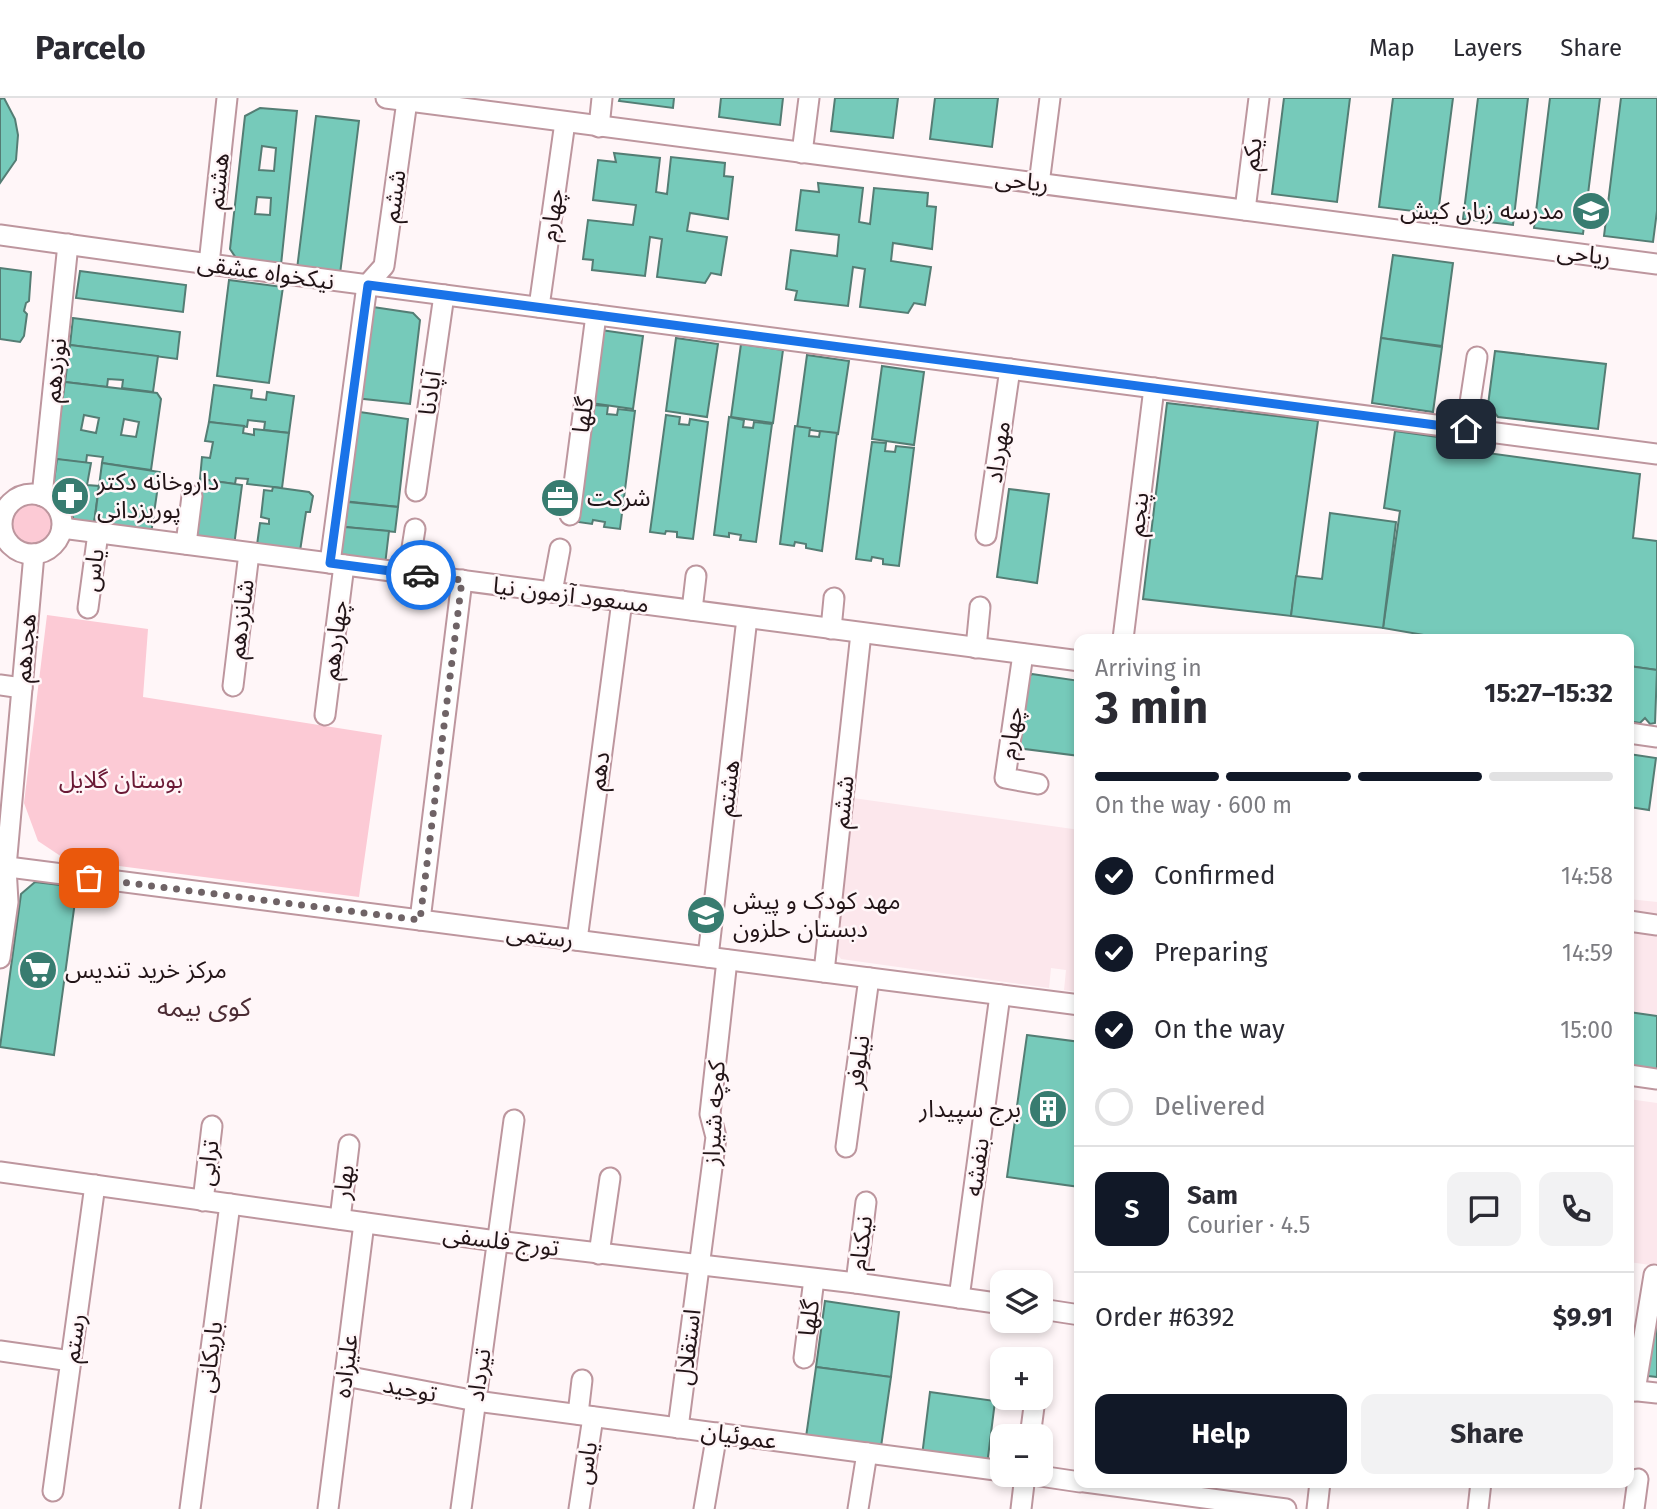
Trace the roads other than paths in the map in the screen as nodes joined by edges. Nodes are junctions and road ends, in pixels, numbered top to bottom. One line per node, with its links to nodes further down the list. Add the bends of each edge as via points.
1 (227, 98): 15 (street, هشتم)
2 (386, 98): 7 (street, ریاحی)
3 (602, 98): 9 (street)
4 (809, 98): 10 (street)
5 (1051, 98): 11 (street)
6 (1259, 98): 12 (street, یکم)
7 (407, 101): 8 (street, ریاحی); 17 (street, ششم, via 384,266)
8 (565, 122): 9 (street, ریاحی); 19 (street, چهارم)
9 (599, 127): 10 (street, ریاحی)
10 (802, 153): 11 (street, ریاحی)
11 (1039, 184): 12 (street, ریاحی)
12 (1245, 210): 16 (street, ریاحی)
13 (0, 235): 14 (street, نیکخواه عشقی)
14 (68, 244): 15 (street, نیکخواه عشقی); 27 (street, نوزدهم)
15 (209, 264): 17 (street, نیکخواه عشقی)
16 (1657, 264)
17 (368, 285): 18 (street, نیکخواه عشقی); 39 (street, چهاردهم)
18 (444, 295): 19 (street, نیکخواه عشقی); 26 (street, آپادنا)
19 (539, 307): 20 (street, نیکخواه عشقی)
20 (596, 315): 22 (street, نیکخواه عشقی); 29 (street, گلها)
21 (1477, 357): 24 (street)
22 (1010, 369): 23 (street, نیکخواه عشقی); 34 (street, مهرداد)
23 (1154, 388): 24 (street, نیکخواه عشقی); 52 (street, پنجم)
24 (1466, 429): 25 (street, نیکخواه عشقی)
25 (1657, 454)
26 (416, 491)
27 (42, 496): 30 (street, via 15,499); 31 (street, via 58,508)
28 (192, 496): 35 (street)
29 (570, 515)
30 (1, 523): 38 (street, via 15,549)
31 (62, 528): 33 (street, مسعود آزمون نیا); 38 (street, via 52,546)
32 (415, 529): 40 (street)
33 (98, 533): 35 (street, مسعود آزمون نیا); 47 (street, یاس)
34 (986, 536)
35 (186, 544): 37 (street, مسعود آزمون نیا)
36 (560, 549): 43 (street)
37 (249, 553): 39 (street, مسعود آزمون نیا); 57 (street, شانزدهم)
38 (34, 554): 58 (street, هجدهم)
39 (337, 564): 40 (street, مسعود آزمون نیا); 59 (street, چهاردهم)
40 (408, 573): 42 (street, مسعود آزمون نیا)
41 (696, 576): 48 (street)
42 (462, 580): 43 (street, مسعود آزمون نیا); 64 (street)
43 (552, 592): 45 (street, مسعود آزمون نیا)
44 (834, 598): 50 (street)
45 (622, 601): 48 (street, مسعود آزمون نیا); 67 (street, دهم)
46 (980, 607): 53 (street)
47 (88, 608)
48 (692, 611): 49 (street, مسعود آزمون نیا)
49 (747, 618): 50 (street, مسعود آزمون نیا); 69 (street, هشتم)
50 (831, 629): 51 (street, مسعود آزمون نیا)
51 (861, 633): 53 (street, مسعود آزمون نیا); 70 (street, ششم)
52 (1123, 634)
53 (976, 648): 54 (street, مسعود آزمون نیا)
54 (1023, 654): 55 (street, مسعود آزمون نیا); 62 (street, چهارم, via 1005,778)
55 (1074, 660)
56 (0, 685): 58 (street)
57 (233, 686)
58 (22, 688): 63 (street, هجدهم)
59 (325, 715)
60 (1634, 734): 61 (street)
61 (1657, 737)
62 (1038, 784)
63 (2, 870): 64 (street, رستمی); 68 (street, هجدهم, via 8,902)
64 (420, 920): 67 (street, رستمی)
65 (1634, 922): 66 (street)
66 (1657, 925)
67 (577, 940): 69 (street, رستمی)
68 (0, 958)
69 (718, 958): 70 (street, رستمی); 90 (street, کوچه شیراز, via 710,1114 716,1137)
70 (824, 972): 71 (street, رستمی)
71 (869, 978): 72 (street, رستمی); 79 (street, نیلوفر)
72 (1000, 995): 73 (street, رستمی); 94 (street, بنفشه)
73 (1074, 1004)
74 (1634, 1076): 75 (street)
75 (1657, 1079)
76 (514, 1120): 88 (street, تیرداد)
77 (212, 1126): 83 (street, ترابی)
78 (349, 1145): 86 (street, بهار)
79 (846, 1147)
80 (0, 1172): 82 (street, تورج فلسفی)
81 (610, 1178): 89 (street)
82 (95, 1185): 83 (street, تورج فلسفی); 100 (street, رستم)
83 (203, 1200): 85 (street, تورج فلسفی)
84 (866, 1202): 93 (street, نیکنام)
85 (230, 1204): 86 (street, تورج فلسفی); 121 (street, باریکانی)
86 (340, 1219): 87 (street, تورج فلسفی)
87 (364, 1223): 88 (street, تورج فلسفی); 101 (street, علیزاده)
88 (496, 1241): 89 (street, تورج فلسفی); 106 (street, تیرداد)
89 (599, 1254): 90 (street, تورج فلسفی)
90 (698, 1266): 92 (street, تورج فلسفی); 108 (street, استقلال)
91 (1654, 1275): 103 (street)
92 (814, 1279): 93 (street, تورج فلسفی); 99 (street, گلها)
93 (856, 1283): 94 (street, تورج فلسفی)
94 (959, 1298): 95 (street, تورج فلسفی)
95 (990, 1302)
96 (1053, 1311): 97 (street)
97 (1074, 1314)
98 (0, 1351): 100 (street)
99 (804, 1358)
100 (71, 1361): 119 (street, رستم)
101 (345, 1376): 106 (street, توحید); 122 (street, علیزاده)
102 (582, 1380): 107 (street, یاس)
103 (1634, 1380)
104 (1634, 1390): 105 (street)
105 (1657, 1393)
106 (476, 1401): 107 (street, عموئیان); 123 (street, تیرداد)
107 (585, 1416): 108 (street, عموئیان); 124 (street, یاس)
108 (678, 1428): 109 (street, عموئیان)
109 (717, 1433): 110 (street, عموئیان); 125 (street)
110 (867, 1453): 111 (street, عموئیان); 126 (street)
111 (990, 1469)
112 (1053, 1478): 114 (street)
113 (1638, 1479): 131 (street)
114 (1074, 1481)
115 (1024, 1487): 127 (street)
116 (1131, 1488): 120 (street)
117 (1319, 1488): 129 (street)
118 (1480, 1488): 130 (street)
119 (53, 1490)
120 (1192, 1496): 128 (street)
121 (190, 1509)
122 (328, 1509)
123 (461, 1509)
124 (579, 1509)
125 (704, 1509)
126 (858, 1509)
127 (1021, 1509)
128 (1286, 1509)
129 (1317, 1509)
130 (1478, 1509)
131 (1634, 1509)

